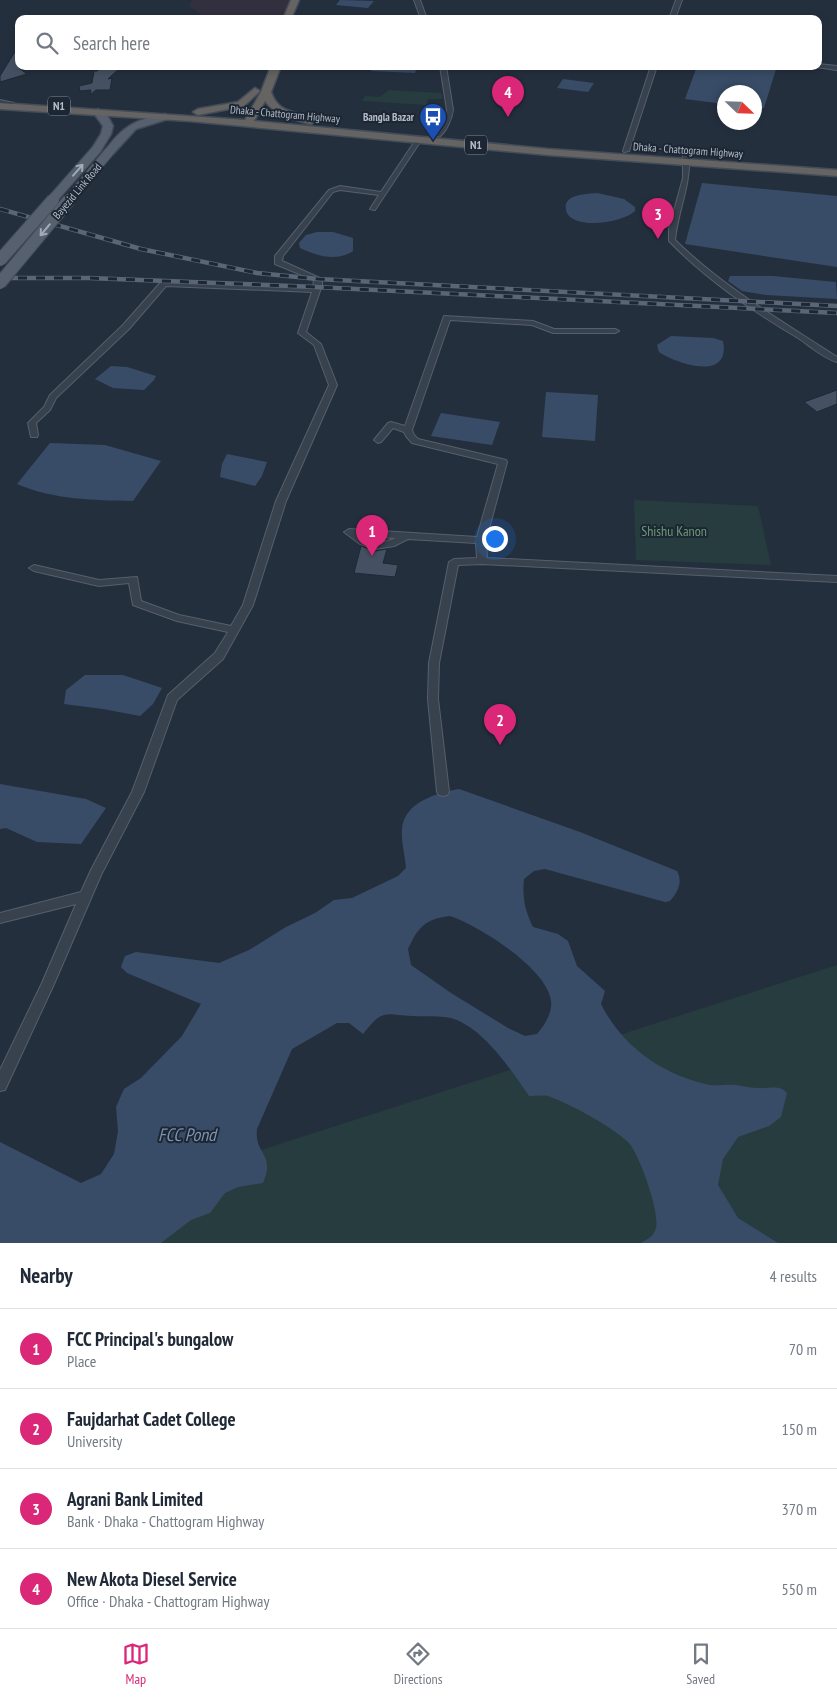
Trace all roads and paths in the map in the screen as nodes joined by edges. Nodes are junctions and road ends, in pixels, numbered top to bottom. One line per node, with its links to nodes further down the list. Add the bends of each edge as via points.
1 (295, 0): 5 (highway)
2 (303, 0): 6 (highway)
3 (417, 0): 7 (street)
4 (679, 0): 8 (street)
5 (289, 15)
6 (297, 15)
7 (423, 15)
8 (673, 15)
9 (822, 66): 10 (street)
10 (837, 68)
11 (264, 70): 15 (highway)
12 (274, 70): 16 (highway)
13 (444, 70): 24 (street, via 450,110)
14 (653, 70): 26 (street)
15 (255, 92): 21 (highway, via 241,104); 22 (highway)
16 (266, 92): 22 (highway); 23 (highway, via 268,101 279,110)
17 (0, 102): 18 (highway, Dhaka - Chattogram Highway / N1)
18 (11, 103): 21 (highway, Dhaka - Chattogram Highway / N1)
19 (0, 106): 20 (highway, Dhaka - Chattogram Highway / N1)
20 (98, 112): 21 (highway, Dhaka - Chattogram Highway / N1); 32 (main road, Bayezid Link Road, one-way to 20, bridge, via 108,132 108,122)
21 (170, 115): 22 (highway, Dhaka - Chattogram Highway / N1); 33 (main road, Bayezid Link Road, one-way to 33, bridge, via 133,125)
22 (246, 120): 23 (highway, Dhaka - Chattogram Highway / N1); 25 (highway, Dhaka - Chattogram Highway / N1)
23 (330, 126): 24 (highway, Dhaka - Chattogram Highway / N1)
24 (438, 135): 26 (highway, Dhaka - Chattogram Highway / N1)
25 (419, 139): 27 (highway, Dhaka - Chattogram Highway / N1, via 548,152); 30 (street)
26 (626, 151): 27 (highway, Dhaka - Chattogram Highway / N1)
27 (687, 159): 28 (highway, Dhaka - Chattogram Highway / N1); 29 (highway, Dhaka - Chattogram Highway / N1); 36 (street, via 685,187 671,240 688,258 742,299)
28 (837, 166)
29 (837, 173)
30 (384, 194): 31 (street); 34 (street, via 340,188 331,190 279,256 278,262 318,279)
31 (373, 209)
32 (0, 260)
33 (0, 283)
34 (315, 290): 38 (street, via 164,284 126,327 53,397 32,422); 45 (street, via 302,334 316,344 333,384 281,501 248,606)
35 (615, 331): 37 (street, via 553,331 533,323 447,318)
36 (837, 360)
37 (408, 430): 39 (street, via 387,424); 41 (street, via 415,441 503,462)
38 (34, 435)
39 (378, 440)
40 (406, 536): 40 (street, via 379,547 367,544 349,532); 41 (street)
41 (481, 540): 42 (street)
42 (482, 561): 44 (street); 46 (street, via 454,562 434,663 433,699)
43 (34, 568): 45 (street, via 98,583 134,580 136,603 178,618)
44 (837, 579)
45 (234, 630): 47 (street, via 219,656 172,698 138,792)
46 (442, 792)
47 (86, 896): 48 (street); 49 (street)
48 (0, 918)
49 (0, 1085)

